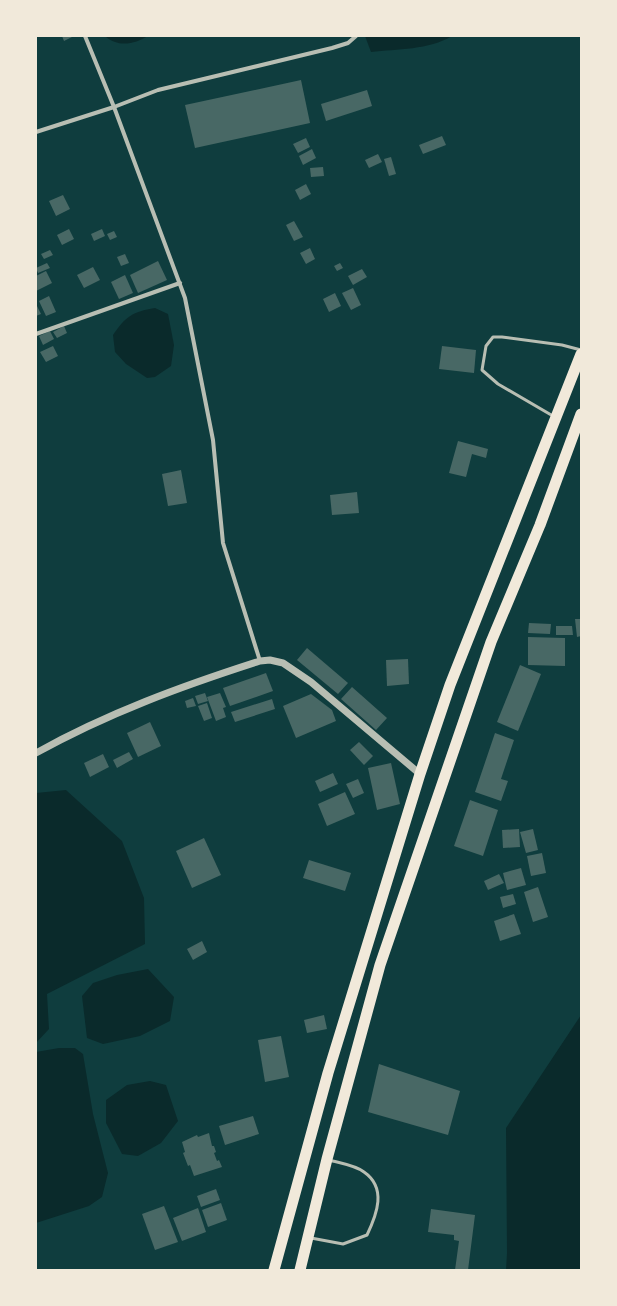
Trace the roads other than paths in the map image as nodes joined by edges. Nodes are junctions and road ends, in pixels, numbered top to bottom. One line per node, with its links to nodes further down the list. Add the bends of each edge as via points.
1 (85, 36): 3 (street)
2 (356, 36): 3 (street, via 348,43 332,48 158,90)
3 (114, 107): 4 (street); 5 (street)
4 (36, 132)
5 (180, 283): 6 (street); 11 (street, via 212,440 223,543)
6 (36, 334)
7 (581, 350): 10 (lane, via 502,337 493,337 486,346 482,370 498,384)
8 (581, 354): 10 (highway)
9 (581, 414): 14 (highway, via 540,525 491,642 437,797 380,965)
10 (557, 418): 13 (highway, via 450,685)
11 (260, 661): 12 (street, via 196,682 100,720); 13 (street, via 283,663 311,682)
12 (36, 753)
13 (420, 774): 16 (highway, via 328,1073)
14 (327, 1159): 15 (highway); 15 (lane, via 364,1171 376,1184 379,1202 367,1235 343,1244)
15 (308, 1237): 17 (highway)
16 (274, 1270)
17 (300, 1270)

